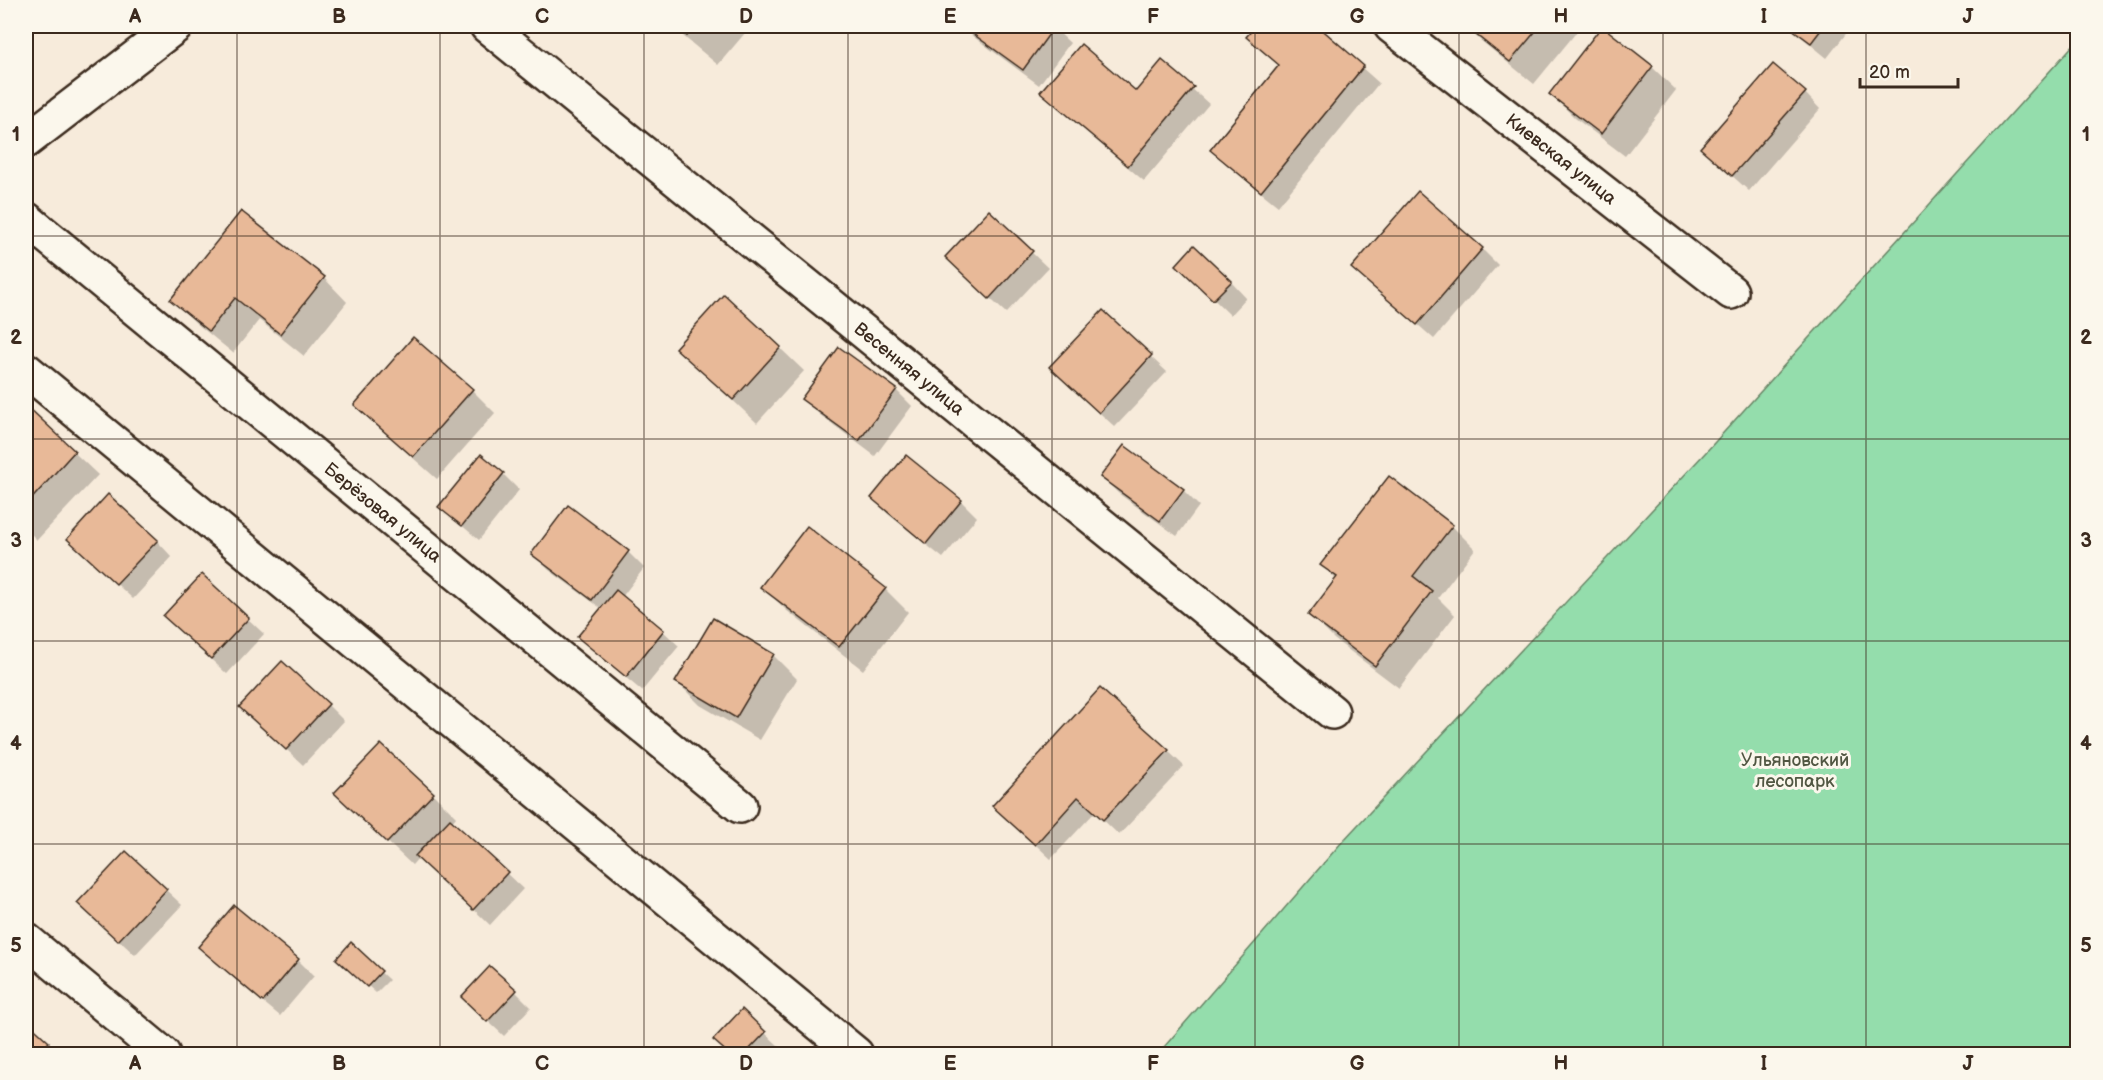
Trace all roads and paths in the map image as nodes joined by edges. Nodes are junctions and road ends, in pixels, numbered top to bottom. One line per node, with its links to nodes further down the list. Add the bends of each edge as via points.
1 (176, 26): 4 (street)
2 (486, 26): 8 (street, Весенняя улица)
3 (1391, 26): 6 (street, Киевская улица)
4 (26, 141)
5 (26, 219): 9 (street, Берёзовая улица)
6 (1731, 292)
7 (26, 370): 12 (street)
8 (1332, 712)
9 (740, 806)
10 (26, 940): 11 (street)
11 (163, 1054)
12 (856, 1054)

